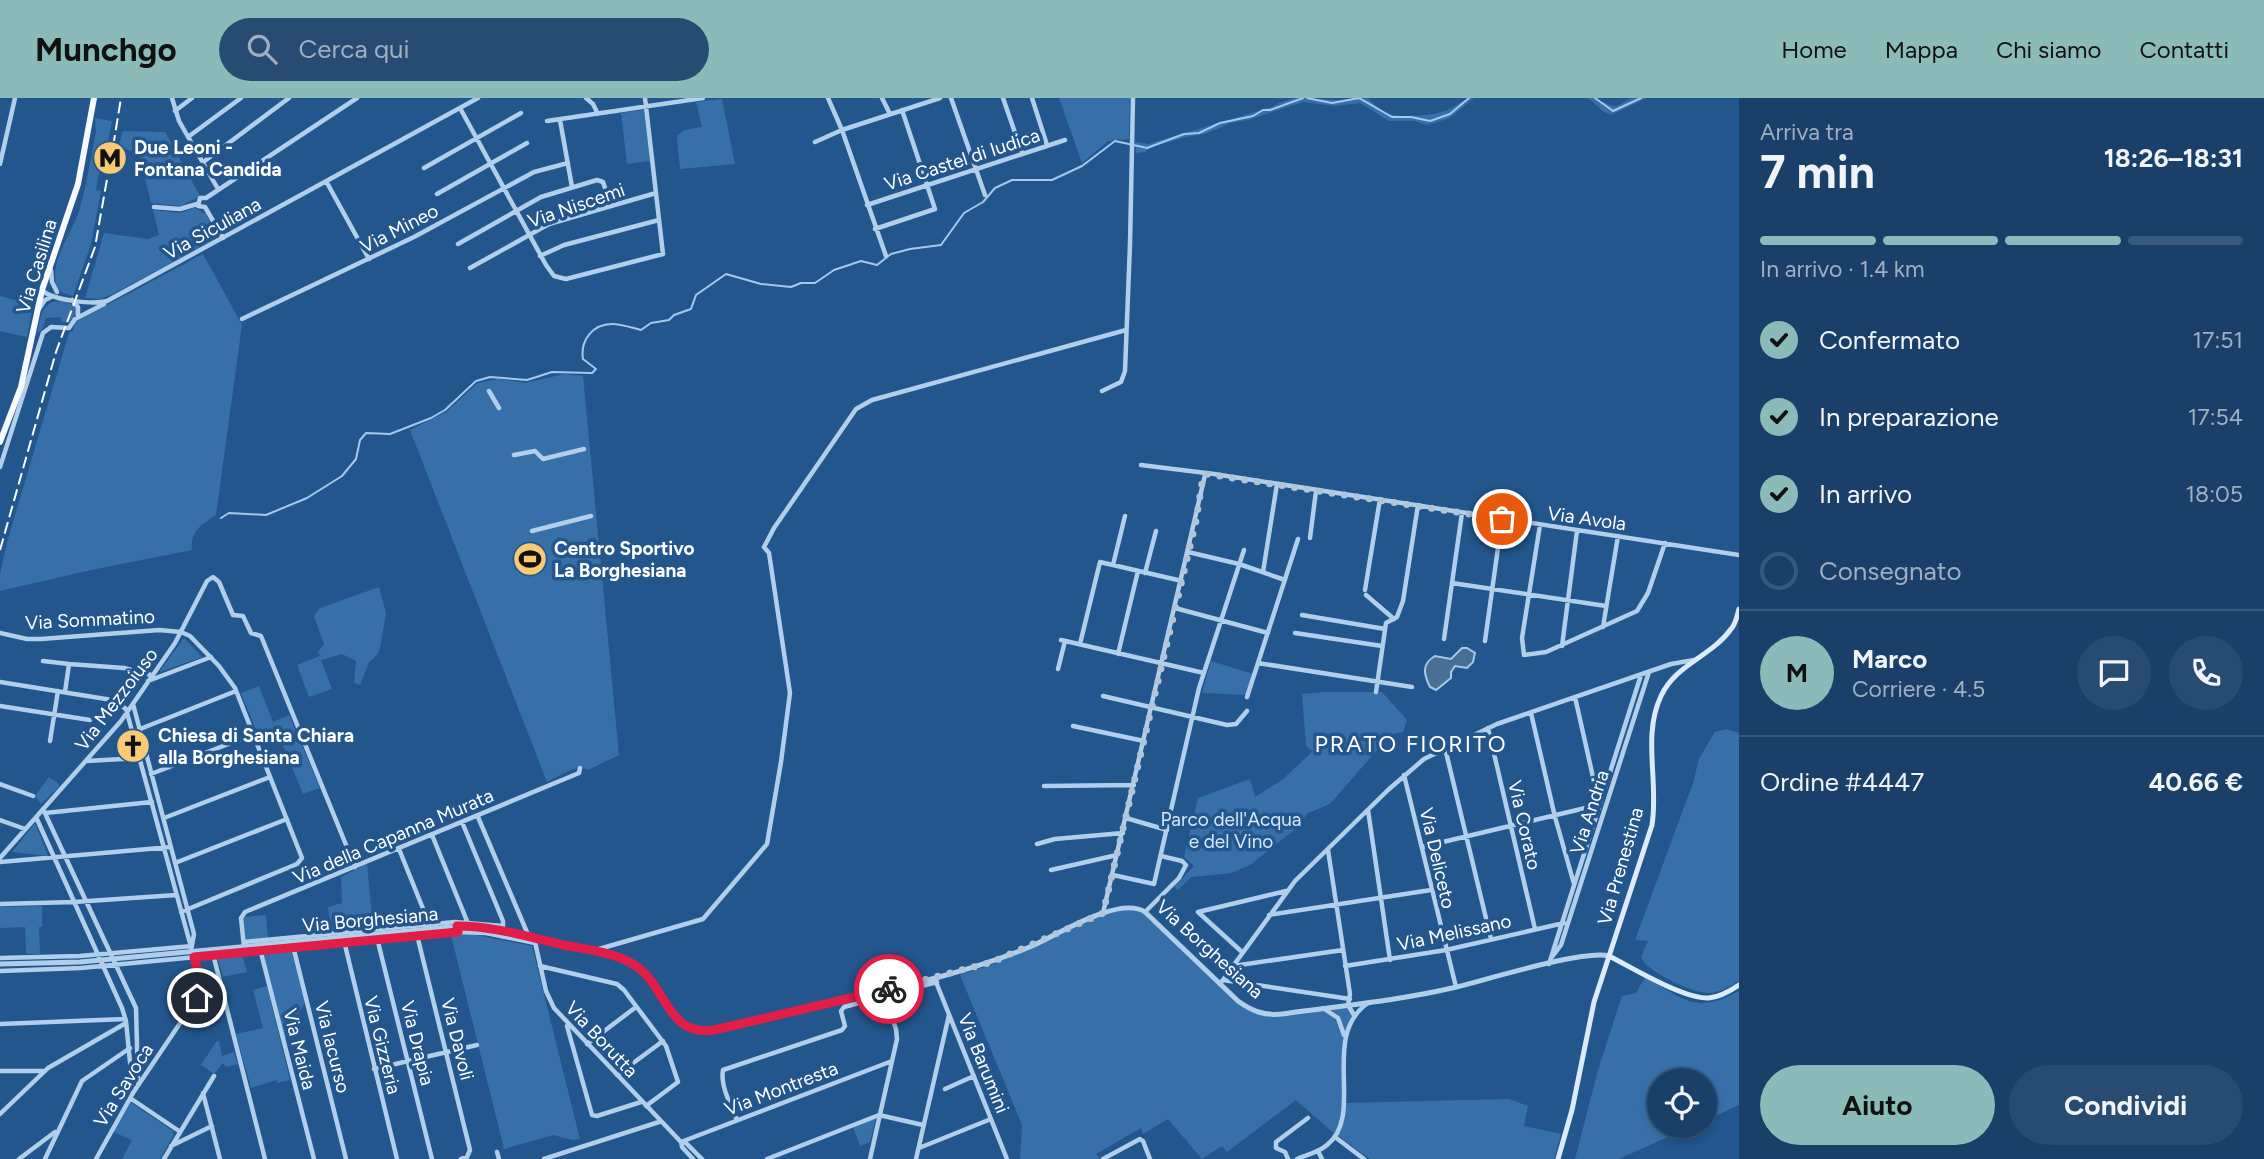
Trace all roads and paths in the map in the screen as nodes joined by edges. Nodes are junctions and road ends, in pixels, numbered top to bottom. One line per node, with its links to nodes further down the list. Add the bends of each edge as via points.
1 (15, 98): 40 (street)
2 (94, 98): 67 (main road, Via Casilina, via 79,181)
3 (172, 98): 24 (street)
4 (192, 98): 24 (street)
5 (241, 98): 31 (street)
6 (289, 98): 38 (street)
7 (343, 98): 20 (street)
8 (357, 98): 20 (street)
9 (478, 98): 22 (street, Via Siculiana)
10 (586, 98): 26 (street)
11 (645, 98): 21 (street)
12 (702, 98): 21 (street)
13 (828, 98): 30 (street)
14 (883, 98): 27 (street)
15 (940, 98): 23 (street)
16 (951, 98): 43 (street)
17 (1003, 98): 37 (street)
18 (1032, 98): 36 (street)
19 (1133, 98): 78 (street)
20 (348, 104): 48 (street)
21 (646, 107): 26 (street); 49 (street)
22 (460, 108): 32 (street); 44 (street, Via Siculiana)
23 (902, 110): 27 (street); 45 (street)
24 (175, 111): 31 (street)
25 (522, 113): 32 (street)
26 (598, 114): 28 (street)
27 (890, 114): 30 (street)
28 (561, 120): 29 (street); 39 (street)
29 (547, 121)
30 (842, 130): 34 (street); 54 (street)
31 (188, 137): 38 (street)
32 (476, 138): 41 (street); 42 (street)
33 (1065, 140): 36 (street, Via Castel di Iudica)
34 (815, 142)
35 (527, 143): 41 (street)
36 (1047, 145): 37 (street, Via Castel di Iudica)
37 (1022, 154): 43 (street, Via Castel di Iudica)
38 (202, 163): 48 (street)
39 (568, 163): 46 (street); 47 (street, Via Mineo, via 539,170)
40 (0, 164)
41 (491, 164): 47 (street); 50 (street)
42 (425, 168)
43 (974, 169): 45 (street, Via Castel di Iudica); 51 (street)
44 (326, 181): 62 (street, Via Siculiana); 66 (street)
45 (926, 186): 54 (street, Via Castel di Iudica); 60 (street, via 935,209)
46 (572, 187): 55 (street, via 601,180); 58 (street)
47 (504, 188): 58 (street); 66 (street, Via Mineo)
48 (218, 190): 52 (street)
49 (656, 193): 55 (street, Via Niscemi); 59 (street)
50 (437, 194)
51 (985, 195)
52 (206, 198): 53 (street); 57 (street)
53 (197, 204): 56 (street, via 178,209); 57 (street)
54 (867, 205): 60 (street)
55 (611, 206): 61 (street, Via Niscemi)
56 (154, 207)
57 (205, 207): 62 (street)
58 (517, 211): 61 (street); 63 (street)
59 (659, 220): 64 (street, via 564,245); 64 (street, via 663,254 566,279 552,274)
60 (875, 229): 65 (street)
61 (528, 234): 64 (street); 68 (street, Via Niscemi)
62 (223, 238): 72 (street, Via Siculiana)
63 (458, 244)
64 (540, 256)
65 (886, 256)
66 (369, 259): 77 (street, Via Mineo)
67 (52, 260): 69 (main road, Via Casilina); 70 (street)
68 (470, 268)
69 (42, 290): 70 (street); 74 (main road, Via Casilina)
70 (55, 294): 71 (street); 74 (street)
71 (69, 298): 73 (street, Via Siculiana); 76 (street, via 77,306)
72 (107, 301): 73 (street, Via Siculiana); 75 (street)
73 (92, 304): 75 (street)
74 (36, 312): 82 (main road, Via Casilina, via 22,383)
75 (85, 314): 76 (street)
76 (78, 317): 86 (street, via 69,328 50,327 42,335)
77 (242, 319)
78 (1126, 330): 80 (street, via 1124,378); 252 (street, via 872,400 856,409 764,547 769,552 790,693 767,845 704,919)
79 (489, 391): 81 (street)
80 (1102, 391)
81 (499, 408)
82 (0, 442)
83 (584, 449): 84 (street, via 542,459 535,451)
84 (513, 455)
85 (1141, 465): 87 (street, Via Avola)
86 (0, 467)
87 (1206, 474): 88 (street, Via Avola); 105 (street)
88 (1278, 484): 89 (street, Via Avola); 110 (street)
89 (1316, 491): 90 (street, Via Avola); 101 (street)
90 (1380, 499): 91 (street, Via Avola); 123 (street, via 1365,592)
91 (1418, 505): 92 (street, Via Avola); 123 (street, via 1404,601)
92 (1462, 513): 95 (street, Via Avola); 114 (street)
93 (591, 516): 98 (street)
94 (1125, 516): 108 (street)
95 (1502, 519): 96 (street, Via Avola); 115 (street)
96 (1540, 525): 97 (street, Via Avola); 116 (street)
97 (1577, 530): 100 (street, Via Avola); 117 (street)
98 (532, 531)
99 (1156, 531): 111 (street)
100 (1618, 536): 103 (street, Via Avola); 118 (street)
101 (1310, 538)
102 (1298, 539): 112 (street)
103 (1665, 543): 106 (street, Via Avola); 124 (street, via 1642,607)
104 (1244, 550): 107 (street)
105 (1188, 552): 107 (street); 113 (street)
106 (1739, 555)
107 (1239, 564): 110 (street); 122 (street)
108 (1113, 565): 109 (street); 132 (street, via 1100,562)
109 (1138, 571): 111 (street); 135 (street)
110 (1263, 572): 112 (street)
111 (1145, 573): 113 (street)
112 (1285, 580): 128 (street)
113 (1182, 581): 119 (street)
114 (1452, 583): 115 (street); 130 (street)
115 (1492, 589): 116 (street); 131 (street)
116 (1529, 595): 117 (street); 134 (street, via 1524,655)
117 (1568, 600): 118 (street); 134 (street)
118 (1606, 606): 124 (street)
119 (1175, 608): 122 (street); 141 (street)
120 (1739, 609): 137 (main road, Via Prenestina, via 1734,626)
121 (1302, 615): 125 (street)
122 (1222, 619): 128 (street); 144 (street)
123 (1394, 619): 125 (street)
124 (1603, 627): 134 (street)
125 (1385, 629): 133 (street)
126 (181, 632): 127 (street, Via Sommatino, via 159,629 45,639); 136 (street); 145 (street, Via Mezzoiuso); 218 (street, Via Mezzoiuso, via 209,578 214,577 233,615 242,616 251,633 259,634)
127 (0, 633)
128 (1268, 633): 139 (street)
129 (1295, 633): 133 (street)
130 (1444, 639)
131 (1485, 641)
132 (1080, 644): 135 (street); 142 (street, via 1063,641)
133 (1382, 646): 149 (street)
134 (1562, 646)
135 (1118, 654): 141 (street)
136 (211, 657): 148 (street); 152 (street)
137 (1694, 660): 143 (street); 255 (main road, Via Prenestina, via 1671,681 1657,706 1652,739 1652,825)
138 (43, 661): 140 (street)
139 (1258, 663): 149 (street); 156 (street)
140 (69, 664): 145 (street, via 127,668); 153 (street)
141 (1162, 664): 144 (street); 160 (street)
142 (1058, 670)
143 (1649, 671): 146 (street); 184 (street, Via Andria)
144 (1204, 673): 165 (street)
145 (151, 675): 148 (street, Via Mezzoiuso)
146 (1641, 675): 157 (street); 183 (street, Via Andria)
147 (0, 681): 151 (street)
148 (147, 681): 158 (street, Via Mezzoiuso)
149 (1377, 682): 150 (street); 154 (street)
150 (1412, 687)
151 (58, 691): 153 (street); 164 (street)
152 (236, 691): 169 (street); 170 (street)
153 (65, 692): 162 (street, via 115,701)
154 (1376, 692)
155 (1103, 696): 160 (street)
156 (1247, 697)
157 (1575, 697): 163 (street); 183 (street, via 1595,786)
158 (132, 704): 162 (street, Via Mezzoiuso); 169 (street)
159 (0, 706): 164 (street)
160 (1152, 708): 165 (street); 172 (street)
161 (1247, 711): 165 (street, via 1236,724 1227,726)
162 (128, 712): 174 (street); 175 (street, Via Mezzoiuso)
163 (1531, 713): 168 (street); 193 (street)
164 (54, 715): 166 (street); 171 (street)
165 (1194, 717): 201 (street)
166 (90, 720)
167 (1073, 726): 172 (street)
168 (1488, 728): 173 (street); 199 (street, Via Corato)
169 (140, 729): 177 (street)
170 (254, 734): 177 (street); 179 (street)
171 (50, 741)
172 (1144, 741): 181 (street)
173 (1445, 748): 178 (street); 204 (street)
174 (141, 758): 175 (street); 187 (street)
175 (86, 761): 190 (street, Via Mezzoiuso)
176 (580, 768): 192 (street, Via della Capanna Murata, via 579,773)
177 (151, 774): 186 (street)
178 (1404, 775): 189 (street); 207 (street, Via Deliceto)
179 (270, 777): 194 (street); 196 (street)
180 (0, 784): 185 (street)
181 (1134, 785): 182 (street); 195 (street)
182 (1044, 786)
183 (1604, 790): 184 (street); 188 (street, Via Andria)
184 (1611, 791): 222 (street, Via Andria)
185 (33, 796)
186 (159, 802): 187 (street); 194 (street)
187 (152, 803): 190 (street); 208 (street)
188 (1599, 805): 193 (street); 221 (street, Via Andria)
189 (1368, 809): 210 (street); 226 (street)
190 (44, 811): 191 (street, Via Mezzoiuso); 214 (street)
191 (36, 817): 200 (street, Via Mezzoiuso); 215 (street)
192 (478, 817): 198 (street, Via della Capanna Murata); 243 (street, Via Borutta)
193 (1555, 817): 199 (street); 221 (street)
194 (164, 818): 206 (street)
195 (1126, 818): 201 (street); 202 (street)
196 (287, 819): 217 (street); 231 (street, via 302,860)
197 (0, 820): 200 (street)
198 (462, 822): 203 (street, Via della Capanna Murata); 236 (street, Via Borghesiana, via 504,925)
199 (1511, 827): 204 (street); 240 (street, Via Corato)
200 (25, 829): 211 (street, Via Mezzoiuso)
201 (1167, 830): 213 (street)
202 (1123, 833): 205 (street); 212 (street)
203 (432, 835): 209 (street, Via della Capanna Murata); 236 (street)
204 (1466, 837): 207 (street); 244 (street)
205 (1037, 844)
206 (171, 847): 208 (street); 217 (street)
207 (1422, 847): 223 (street, Via Deliceto)
208 (164, 848): 214 (street); 225 (street)
209 (399, 849): 218 (street, Via della Capanna Murata); 238 (street)
210 (1328, 849): 224 (street); 230 (street)
211 (3, 851): 216 (street, Via Mezzoiuso)
212 (1117, 855): 219 (street); 220 (street)
213 (1161, 856): 220 (street, via 1154,884); 233 (street, via 1186,865)
214 (64, 857): 215 (street); 227 (street)
215 (55, 858): 216 (street); 228 (street)
216 (0, 860)
217 (175, 863): 231 (street)
218 (355, 867): 246 (street, Via della Capanna Murata, via 244,913)
219 (1051, 870)
220 (1112, 874): 234 (street)
221 (1573, 884): 222 (street); 237 (street, Via Andria)
222 (1580, 886): 237 (street, Via Andria)
223 (1432, 890): 226 (street); 250 (street, Via Deliceto)
224 (1287, 891): 235 (street); 254 (street, via 1198,912)
225 (176, 895): 227 (street); 232 (street)
226 (1381, 898): 230 (street); 259 (street)
227 (86, 900): 228 (street); 257 (street)
228 (74, 902): 229 (street); 258 (street)
229 (0, 904)
230 (1336, 905): 235 (street); 249 (street)
231 (187, 909): 232 (street); 251 (street)
232 (181, 912): 251 (street)
233 (1145, 912): 234 (street, Via Borghesiana, via 1130,907); 267 (street, Via Borghesiana)
234 (1103, 913): 266 (street, Via Borghesiana, via 1008,956)
235 (1269, 915): 254 (street)
236 (467, 922): 238 (street, Via Borghesiana)
237 (1565, 923): 240 (street, Via Melissano); 260 (street, Via Andria)
238 (430, 927): 239 (street, Via Borghesiana); 241 (street, Via Borghesiana); 246 (street, Via Borghesiana)
239 (458, 929): 241 (street, Via Borghesiana); 243 (street, Via Borghesiana, via 480,927)
240 (1535, 929): 244 (street, Via Melissano)
241 (417, 933): 242 (street, Via Borghesiana); 288 (street, Via Davoli)
242 (377, 937): 245 (street, Via Borghesiana); 289 (street, Via Drapia)
243 (533, 939): 252 (street, Via Borghesiana); 262 (street, Via Borutta)
244 (1491, 939): 250 (street, Via Melissano)
245 (343, 940): 247 (street, Via Borghesiana); 291 (street, Via Gizzeria)
246 (244, 944): 248 (street, Via Borghesiana); 253 (street, Via Borghesiana)
247 (293, 944): 248 (street, Via Borghesiana); 325 (street, Via Iacurso)
248 (260, 948): 253 (street, Via Borghesiana); 324 (street, Via Maida)
249 (1343, 950): 263 (street); 264 (street)
250 (1446, 950): 259 (street, Via Melissano); 269 (street, Via Deliceto)
251 (193, 951): 253 (street, Via Borghesiana); 257 (street, Via Borghesiana); 297 (street, Via Savoca, via 199,995)
252 (592, 951): 266 (street, Via Borghesiana, via 639,968 678,1020 698,1031)
253 (213, 952): 323 (street)
254 (1242, 952): 264 (street)
255 (1609, 956): 260 (street, Via Borghesiana); 268 (main road, via 1699,997 1717,996); 343 (main road, Via Prenestina)
256 (0, 958): 258 (street, Via Borghesiana)
257 (113, 958): 258 (street, Via Borghesiana); 284 (street, via 137,1012)
258 (101, 960): 261 (street, Via Borghesiana); 265 (street, Via Borghesiana); 279 (street)
259 (1390, 960): 263 (street, Via Melissano)
260 (1550, 961): 269 (street, Via Borghesiana)
261 (0, 964)
262 (540, 966): 274 (street, via 614,983); 280 (street, Via Borutta, via 548,999)
263 (1345, 966): 272 (street)
264 (1232, 967): 267 (street)
265 (0, 971)
266 (936, 980): 270 (street); 276 (street, Via Barumini)
267 (1221, 982): 272 (street); 275 (street, Via Borghesiana, via 1260,1014)
268 (1739, 985)
269 (1456, 987): 271 (street, Via Borghesiana)
270 (884, 996): 290 (street, via 897,1031); 306 (street, via 843,1007 842,1030 723,1070)
271 (1371, 1001): 272 (street, Via Borghesiana); 277 (street)
272 (1349, 1002): 273 (street, Via Borghesiana); 277 (street)
273 (1340, 1006): 275 (street, Via Borghesiana); 278 (street)
274 (636, 1007): 283 (street); 285 (street)
275 (1323, 1008): 278 (street)
276 (949, 1014): 296 (street, Via Barumini); 308 (street)
277 (1354, 1015): 282 (street)
278 (1337, 1017): 282 (street)
279 (126, 1021): 281 (street); 287 (street); 292 (street)
280 (565, 1022): 285 (street, Via Borutta); 301 (street, via 592,1115)
281 (0, 1024)
282 (1345, 1039): 312 (street, via 1342,1115)
283 (663, 1041): 294 (street); 301 (street, via 678,1082)
284 (137, 1044): 287 (street); 297 (street)
285 (587, 1044): 294 (street, Via Borutta)
286 (477, 1045): 288 (street)
287 (128, 1049): 300 (street); 310 (street, via 82,1081)
288 (447, 1052): 289 (street); 328 (street, Via Davoli, via 469,1155)
289 (408, 1061): 291 (street); 327 (street, Via Drapia)
290 (892, 1061): 303 (street); 306 (street, Via Montresta)
291 (374, 1069): 326 (street, Via Gizzeria)
292 (45, 1070): 293 (street); 302 (street)
293 (0, 1071)
294 (617, 1075): 301 (street, Via Borutta)
295 (214, 1076): 299 (street)
296 (974, 1076): 298 (street); 305 (street, Via Barumini)
297 (138, 1084): 300 (street, Via Savoca)
298 (945, 1088)
299 (203, 1093): 309 (street); 311 (street)
300 (131, 1096): 311 (street); 320 (street, Via Savoca)
301 (643, 1104): 307 (street, Via Borutta)
302 (0, 1114)
303 (879, 1115): 308 (street); 333 (street); 334 (street)
304 (1308, 1118): 339 (street, via 1276,1142)
305 (990, 1119): 315 (street); 336 (street, Via Barumini)
306 (737, 1120): 313 (street, Via Montresta)
307 (660, 1122): 313 (street, Via Borutta); 330 (street)
308 (923, 1125): 315 (street)
309 (212, 1126): 314 (street); 322 (street)
310 (58, 1129): 318 (street); 319 (street)
311 (179, 1131): 314 (street)
312 (1335, 1137): 316 (street); 342 (street)
313 (681, 1142): 331 (street, Via Borutta); 332 (street, Via Borutta)
314 (171, 1147): 321 (street)
315 (918, 1148): 335 (street)
316 (1318, 1151): 340 (street); 341 (street)
317 (497, 1153): 329 (street)
318 (19, 1159)
319 (45, 1159)
320 (96, 1159)
321 (164, 1159)
322 (220, 1159)
323 (265, 1159)
324 (314, 1159)
325 (346, 1159)
326 (397, 1159)
327 (432, 1159)
328 (461, 1159)
329 (499, 1159)
330 (544, 1159)
331 (693, 1159)
332 (702, 1159)
333 (767, 1159)
334 (870, 1159)
335 (916, 1159)
336 (1007, 1159)
337 (1103, 1159): 338 (street, via 1140,1139)
338 (1150, 1159)
339 (1288, 1159)
340 (1297, 1159)
341 (1322, 1159)
342 (1364, 1159)
343 (1558, 1159)

